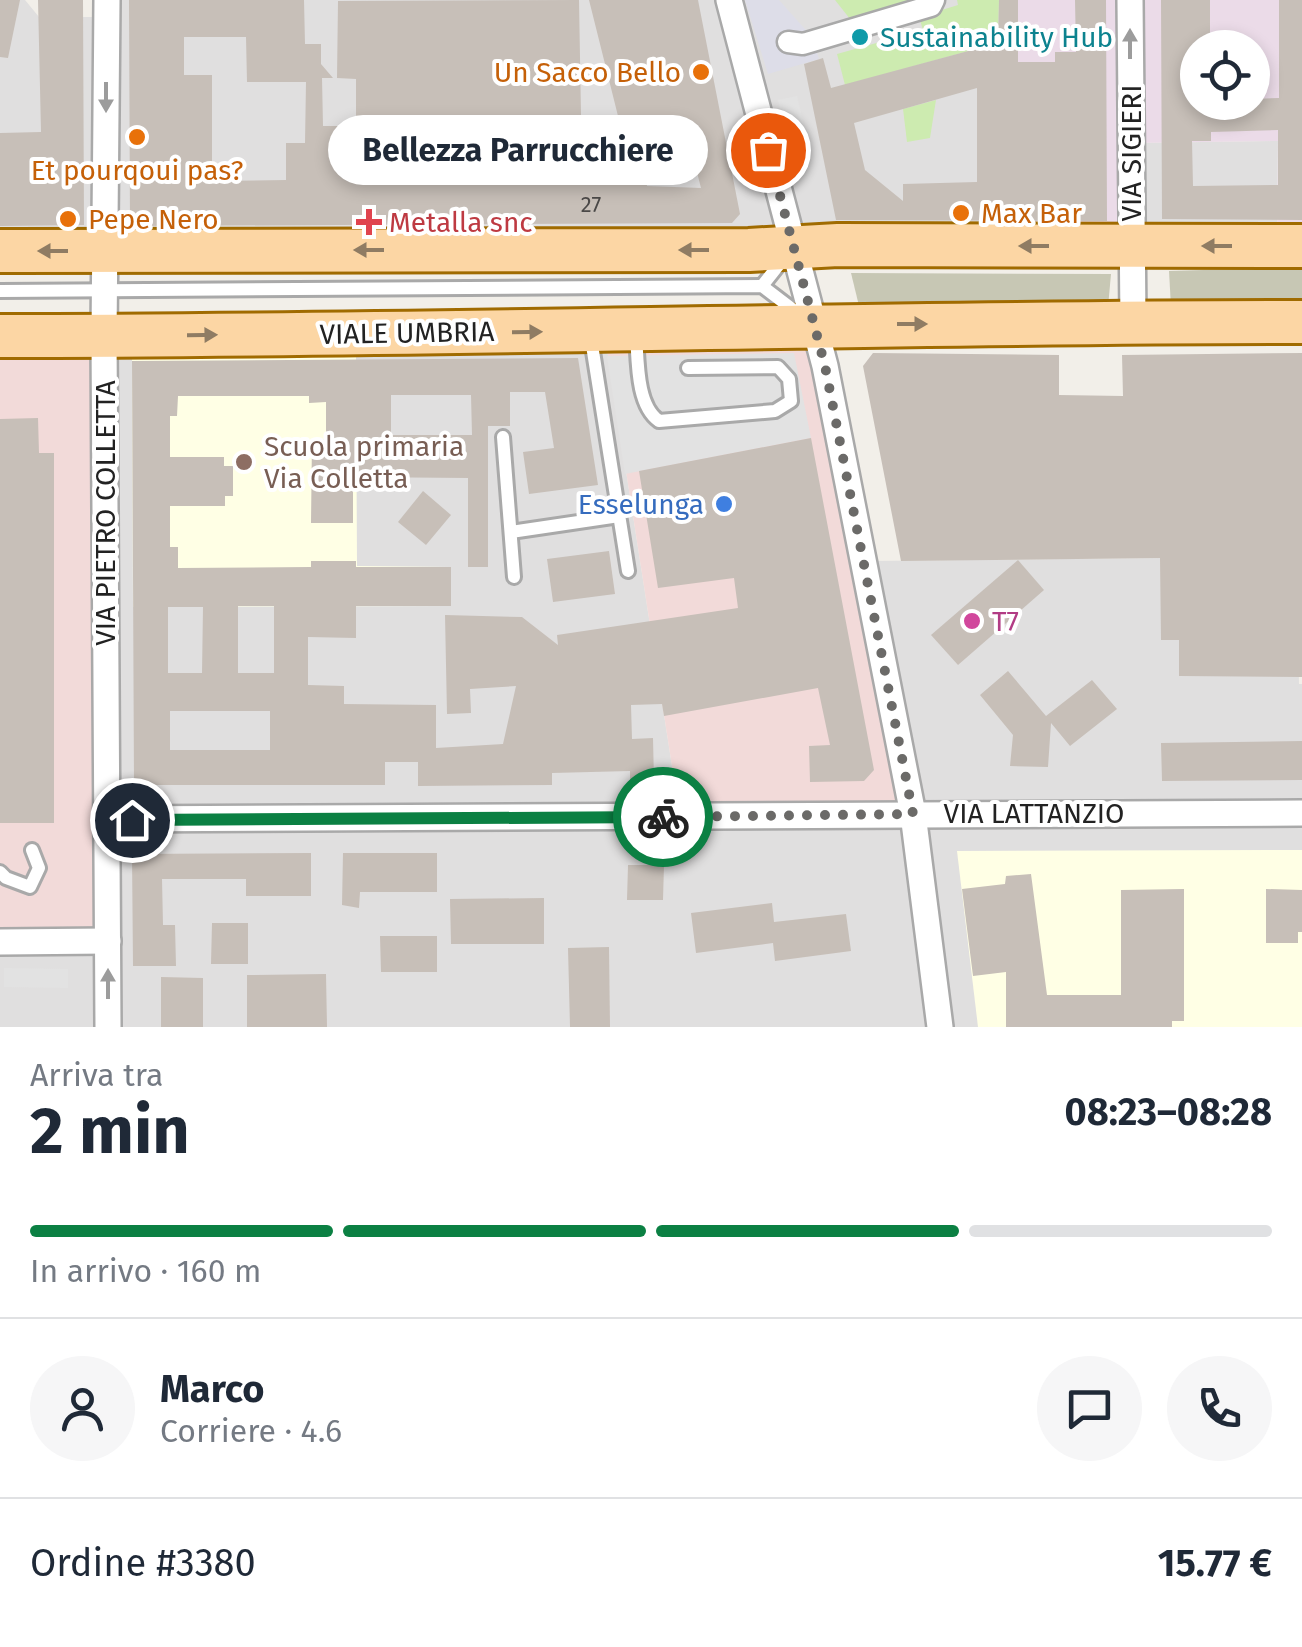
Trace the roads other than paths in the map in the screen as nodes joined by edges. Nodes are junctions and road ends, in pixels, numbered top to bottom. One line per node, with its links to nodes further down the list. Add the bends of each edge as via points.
1 (107, 0): 10 (street, VIA PIETRO COLLETTA, one-way to 10)
2 (729, 0): 8 (street)
3 (1130, 0): 6 (street, VIA SIGIERI, one-way to 3)
4 (938, 2): 5 (street, via 803,44)
5 (788, 42)
6 (1131, 246): 7 (main road, VIALE UMBRIA, one-way to 6); 8 (main road, VIALE UMBRIA, one-way to 8); 13 (street)
7 (1302, 246)
8 (792, 248): 10 (main road, VIALE UMBRIA, one-way to 10); 11 (lane); 15 (street)
9 (0, 251): 10 (main road, VIALE UMBRIA, one-way to 9)
10 (105, 271): 11 (lane, VIALE UMBRIA); 12 (lane, VIALE UMBRIA); 19 (street, VIA PIETRO COLLETTA)
11 (762, 286): 15 (lane)
12 (0, 292)
13 (1132, 322): 14 (main road, VIALE UMBRIA); 15 (main road, VIALE UMBRIA, one-way to 13)
14 (1302, 322)
15 (814, 325): 17 (main road, VIALE UMBRIA); 27 (street)
16 (590, 331): 17 (main road, VIALE UMBRIA); 19 (main road, VIALE UMBRIA, one-way to 16); 22 (lane)
17 (636, 331): 20 (lane, via 646,404 659,421 775,411 791,400 789,379 778,367)
18 (0, 336): 19 (main road, VIALE UMBRIA)
19 (104, 336): 28 (street, VIA PIETRO COLLETTA)
20 (688, 368)
21 (503, 437): 23 (lane)
22 (619, 516): 23 (lane); 24 (lane)
23 (511, 532): 25 (lane)
24 (628, 571)
25 (514, 576)
26 (1302, 813): 27 (street, VIA LATTANZIO)
27 (913, 814): 28 (street, VIA LATTANZIO); 34 (street)
28 (107, 819): 32 (street, VIA PIETRO COLLETTA)
29 (32, 850): 30 (lane, via 39,868 30,887)
30 (0, 872)
31 (0, 942): 32 (street)
32 (108, 942): 33 (street, VIA PIETRO COLLETTA, one-way to 32)
33 (108, 1027)
34 (940, 1027)

